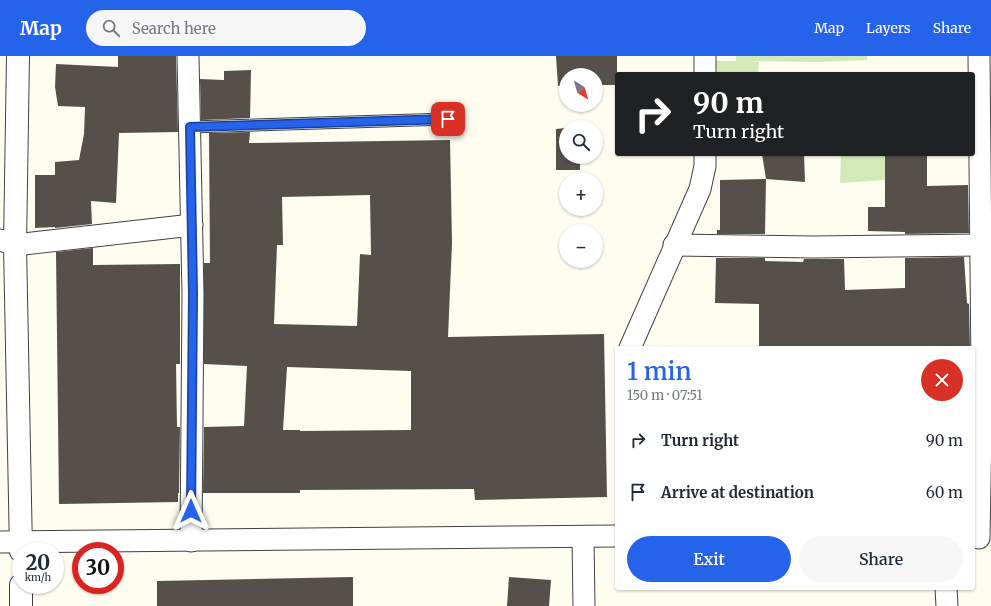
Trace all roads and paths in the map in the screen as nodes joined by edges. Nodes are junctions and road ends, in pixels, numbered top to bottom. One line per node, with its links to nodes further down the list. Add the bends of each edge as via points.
1 (18, 56): 11 (street)
2 (188, 56): 8 (street)
3 (705, 56): 5 (street)
4 (979, 56): 7 (street)
5 (705, 72)
6 (448, 119): 8 (lane)
7 (977, 125): 13 (street)
8 (190, 127): 10 (street)
9 (705, 156): 12 (street, via 700,189)
10 (192, 225): 11 (street); 19 (street)
11 (7, 242): 21 (street)
12 (674, 245): 13 (street); 14 (street)
13 (980, 245): 15 (street)
14 (631, 346)
15 (978, 371): 18 (street)
16 (615, 536): 17 (street)
17 (583, 537): 19 (street); 27 (street)
18 (981, 538)
19 (191, 540): 23 (street)
20 (0, 542): 22 (street)
21 (21, 542)
22 (12, 545)
23 (64, 545)
24 (946, 590): 28 (street)
25 (21, 594): 26 (street)
26 (21, 606)
27 (584, 606)
28 (947, 606)

